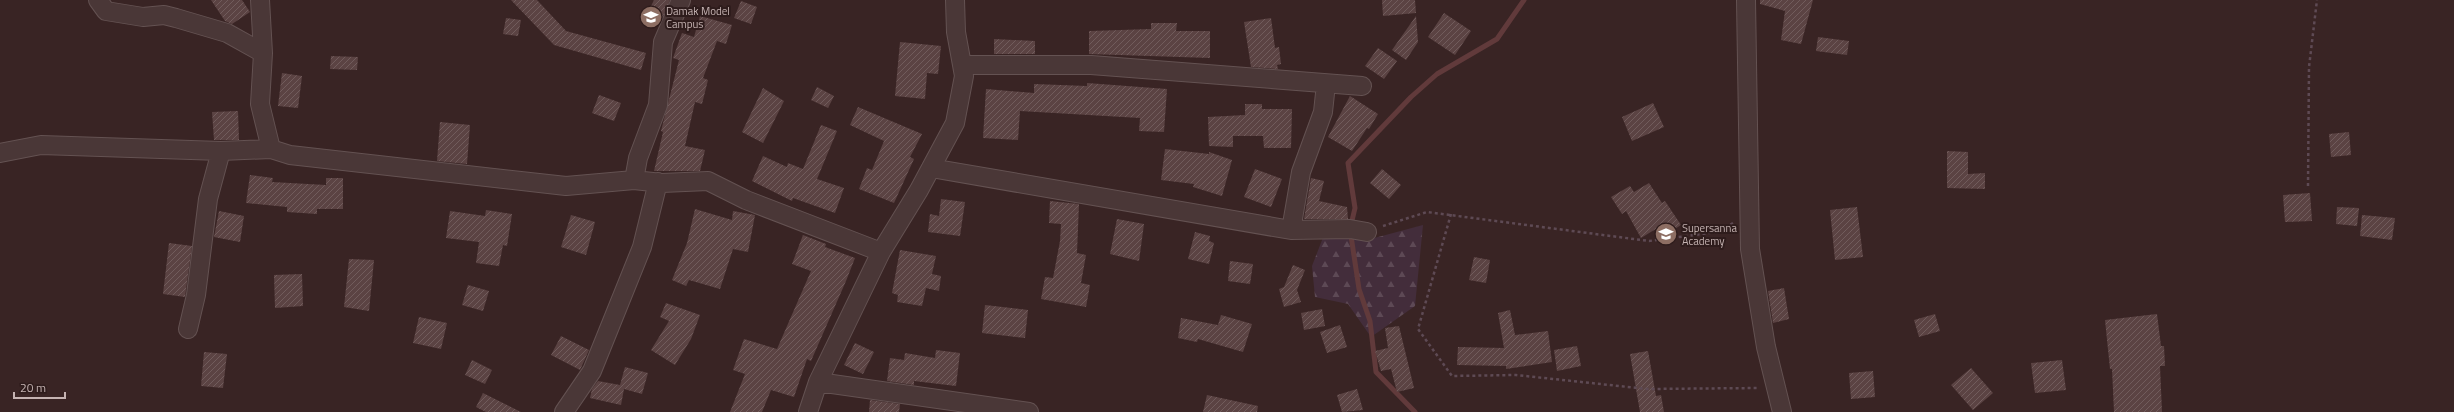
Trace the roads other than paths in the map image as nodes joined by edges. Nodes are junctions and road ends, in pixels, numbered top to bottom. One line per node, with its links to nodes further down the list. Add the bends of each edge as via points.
1 (98, 0): 6 (street, via 106,11 143,17 164,15 227,33)
2 (260, 0): 6 (street)
3 (681, 0): 14 (street, via 663,42 658,105 638,158)
4 (955, 0): 7 (street, via 956,32)
5 (1746, 0): 24 (street, via 1750,249 1766,347)
6 (264, 53): 10 (street, via 260,104)
7 (962, 65): 8 (street, via 1091,65); 13 (street, via 964,76 955,123)
8 (1326, 84): 9 (street); 16 (street, via 1323,112 1301,172)
9 (1362, 86)
10 (271, 149): 11 (street); 14 (street, via 290,155 566,186)
11 (221, 151): 12 (street, via 41,145); 19 (street, via 208,199 196,295)
12 (0, 153)
13 (931, 168): 16 (street); 18 (street)
14 (634, 180): 15 (street)
15 (658, 182): 18 (street, via 708,181 746,200); 21 (street, via 642,246 592,371)
16 (1291, 230): 17 (street, via 1350,229)
17 (1367, 232)
18 (881, 252): 20 (street)
19 (188, 329)
20 (818, 382): 22 (street); 23 (street)
21 (564, 412)
22 (808, 412)
23 (1029, 412)
24 (1782, 412)

